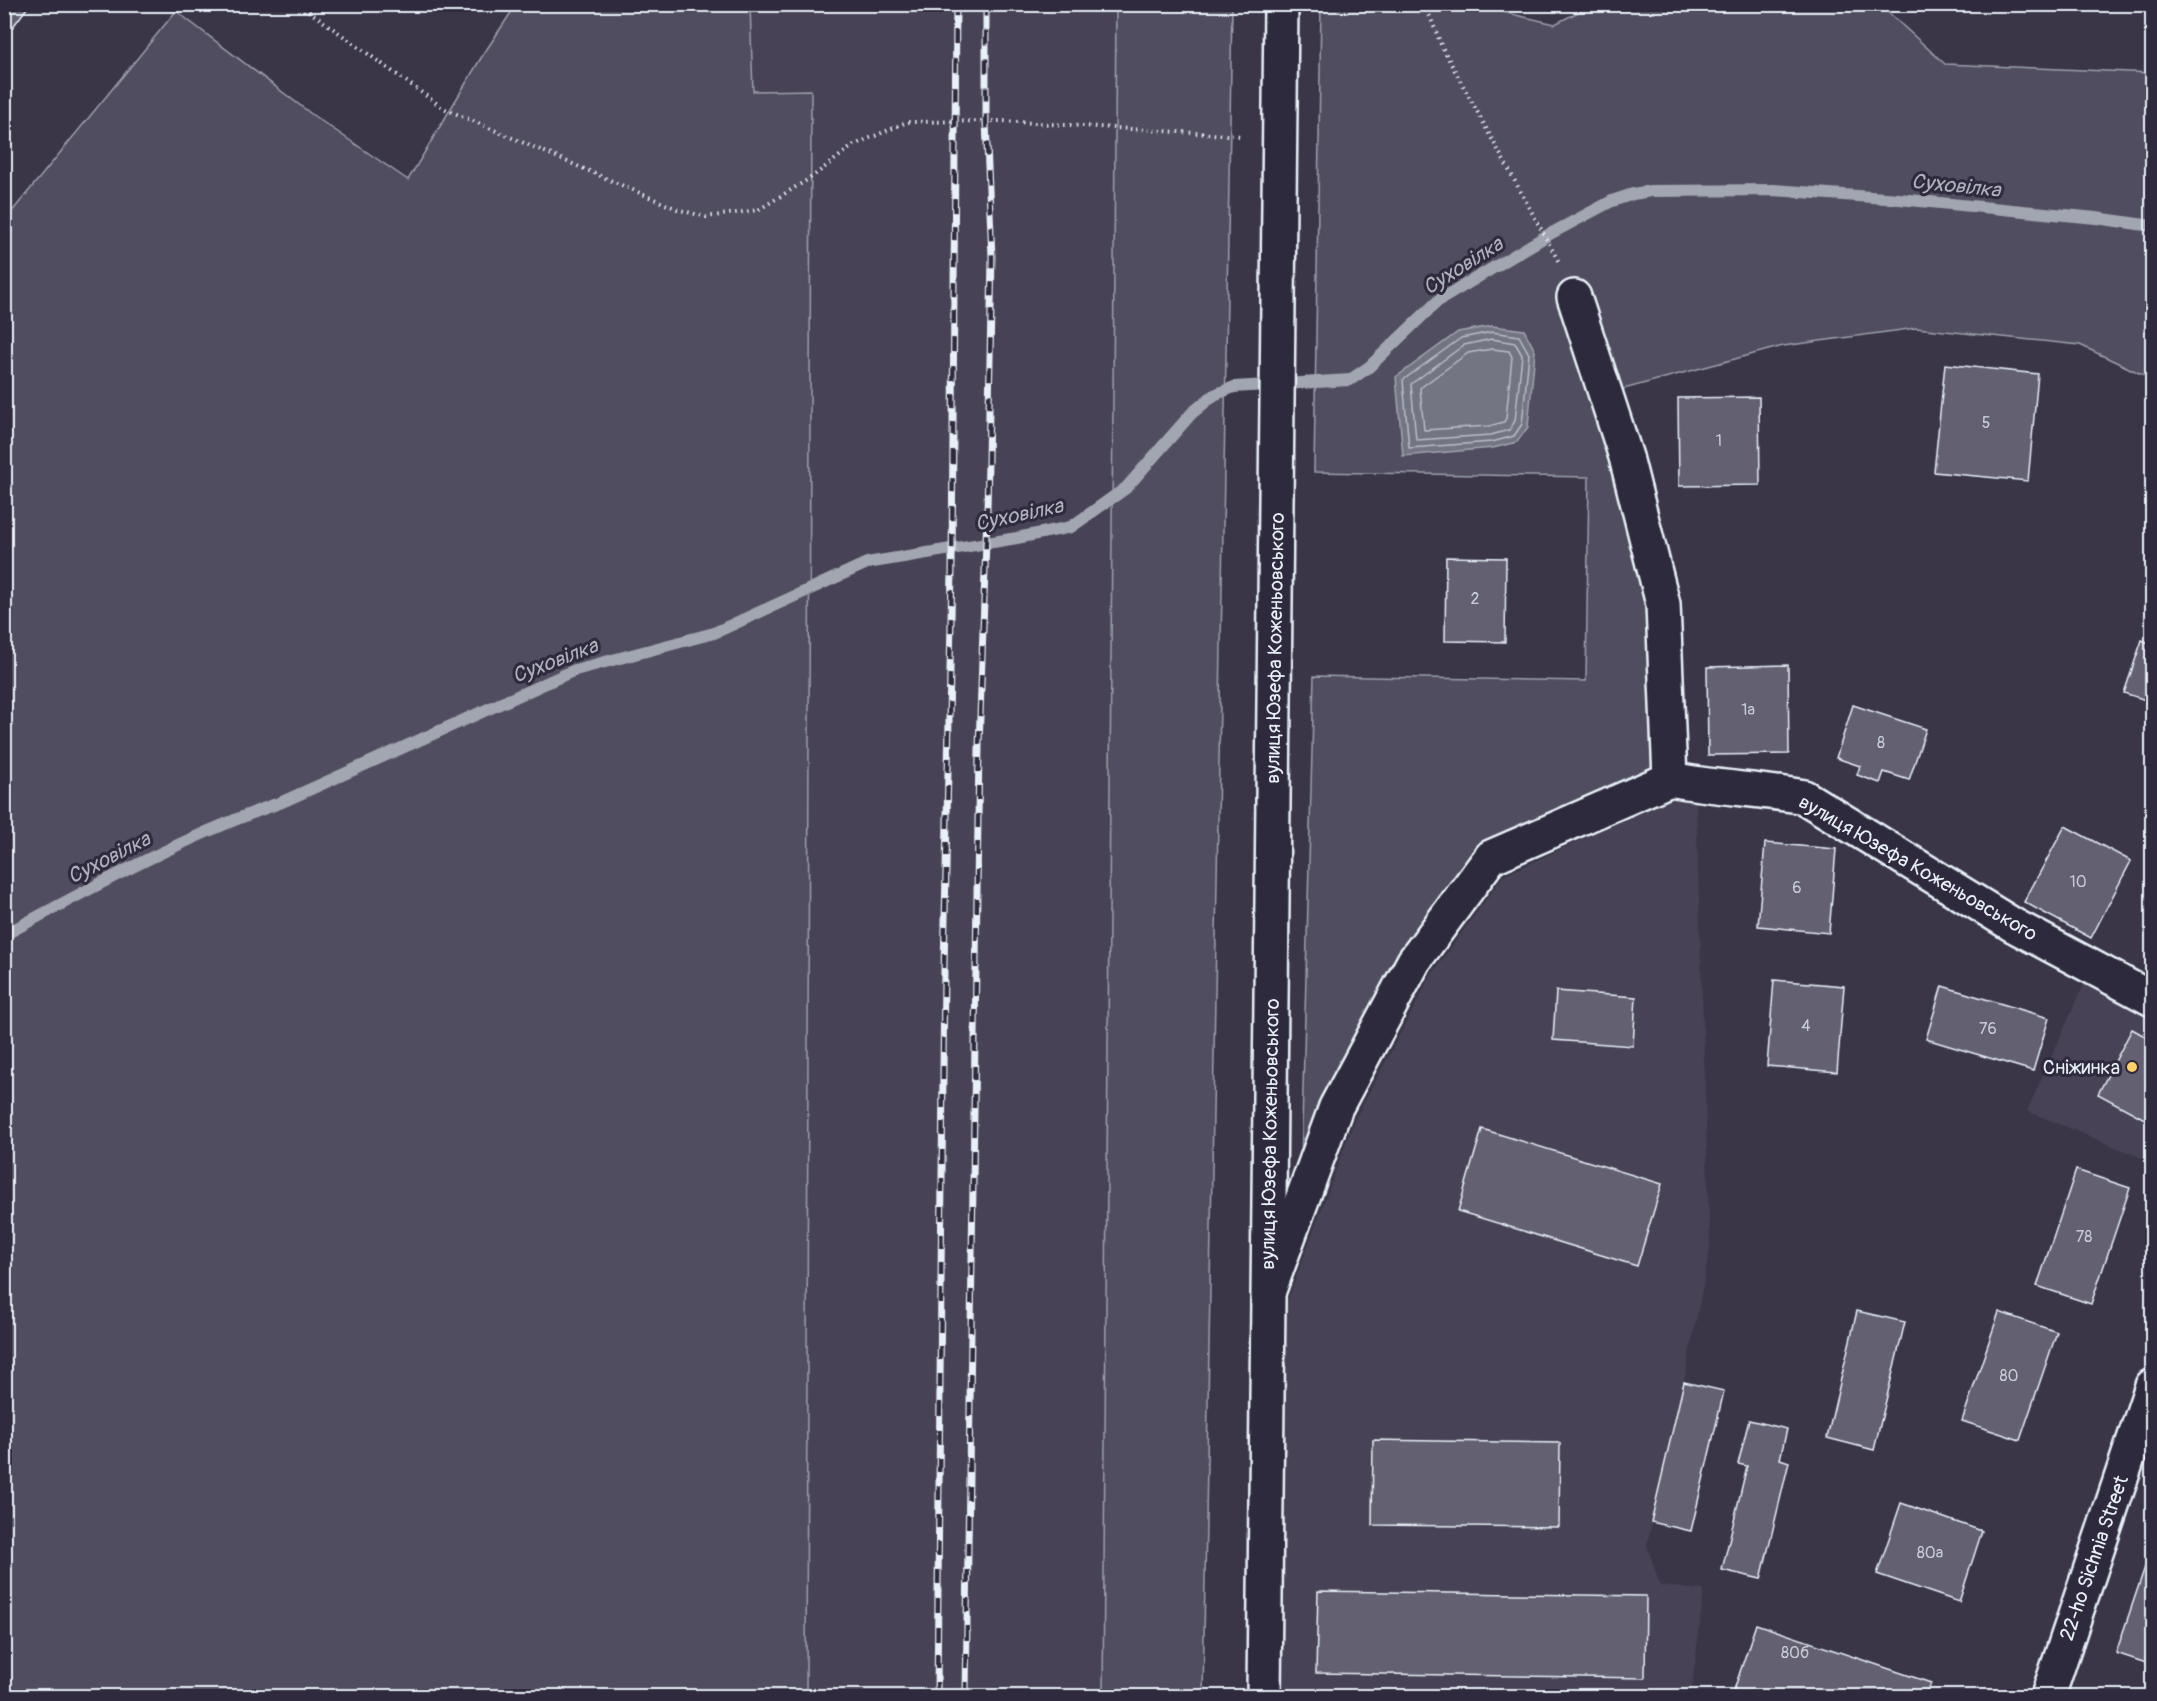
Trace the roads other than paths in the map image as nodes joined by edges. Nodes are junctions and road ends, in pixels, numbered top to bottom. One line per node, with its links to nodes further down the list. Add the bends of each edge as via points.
1 (1281, 4): 5 (main road, вулиця Юзефа Коженьовського)
2 (1574, 297): 3 (main road, via 1626,457 1664,604)
3 (1670, 779): 4 (main road, вулиця Юзефа Коженьовського, via 1804,797 2013,925); 5 (main road, вулиця Юзефа Коженьовського, via 1491,857 1414,961 1336,1107)
4 (2152, 999)
5 (1268, 1292): 7 (main road, вулиця Юзефа Коженьовського)
6 (2152, 1386): 8 (main road, 22-ho Sichnia Street)
7 (1264, 1696)
8 (2048, 1696)

